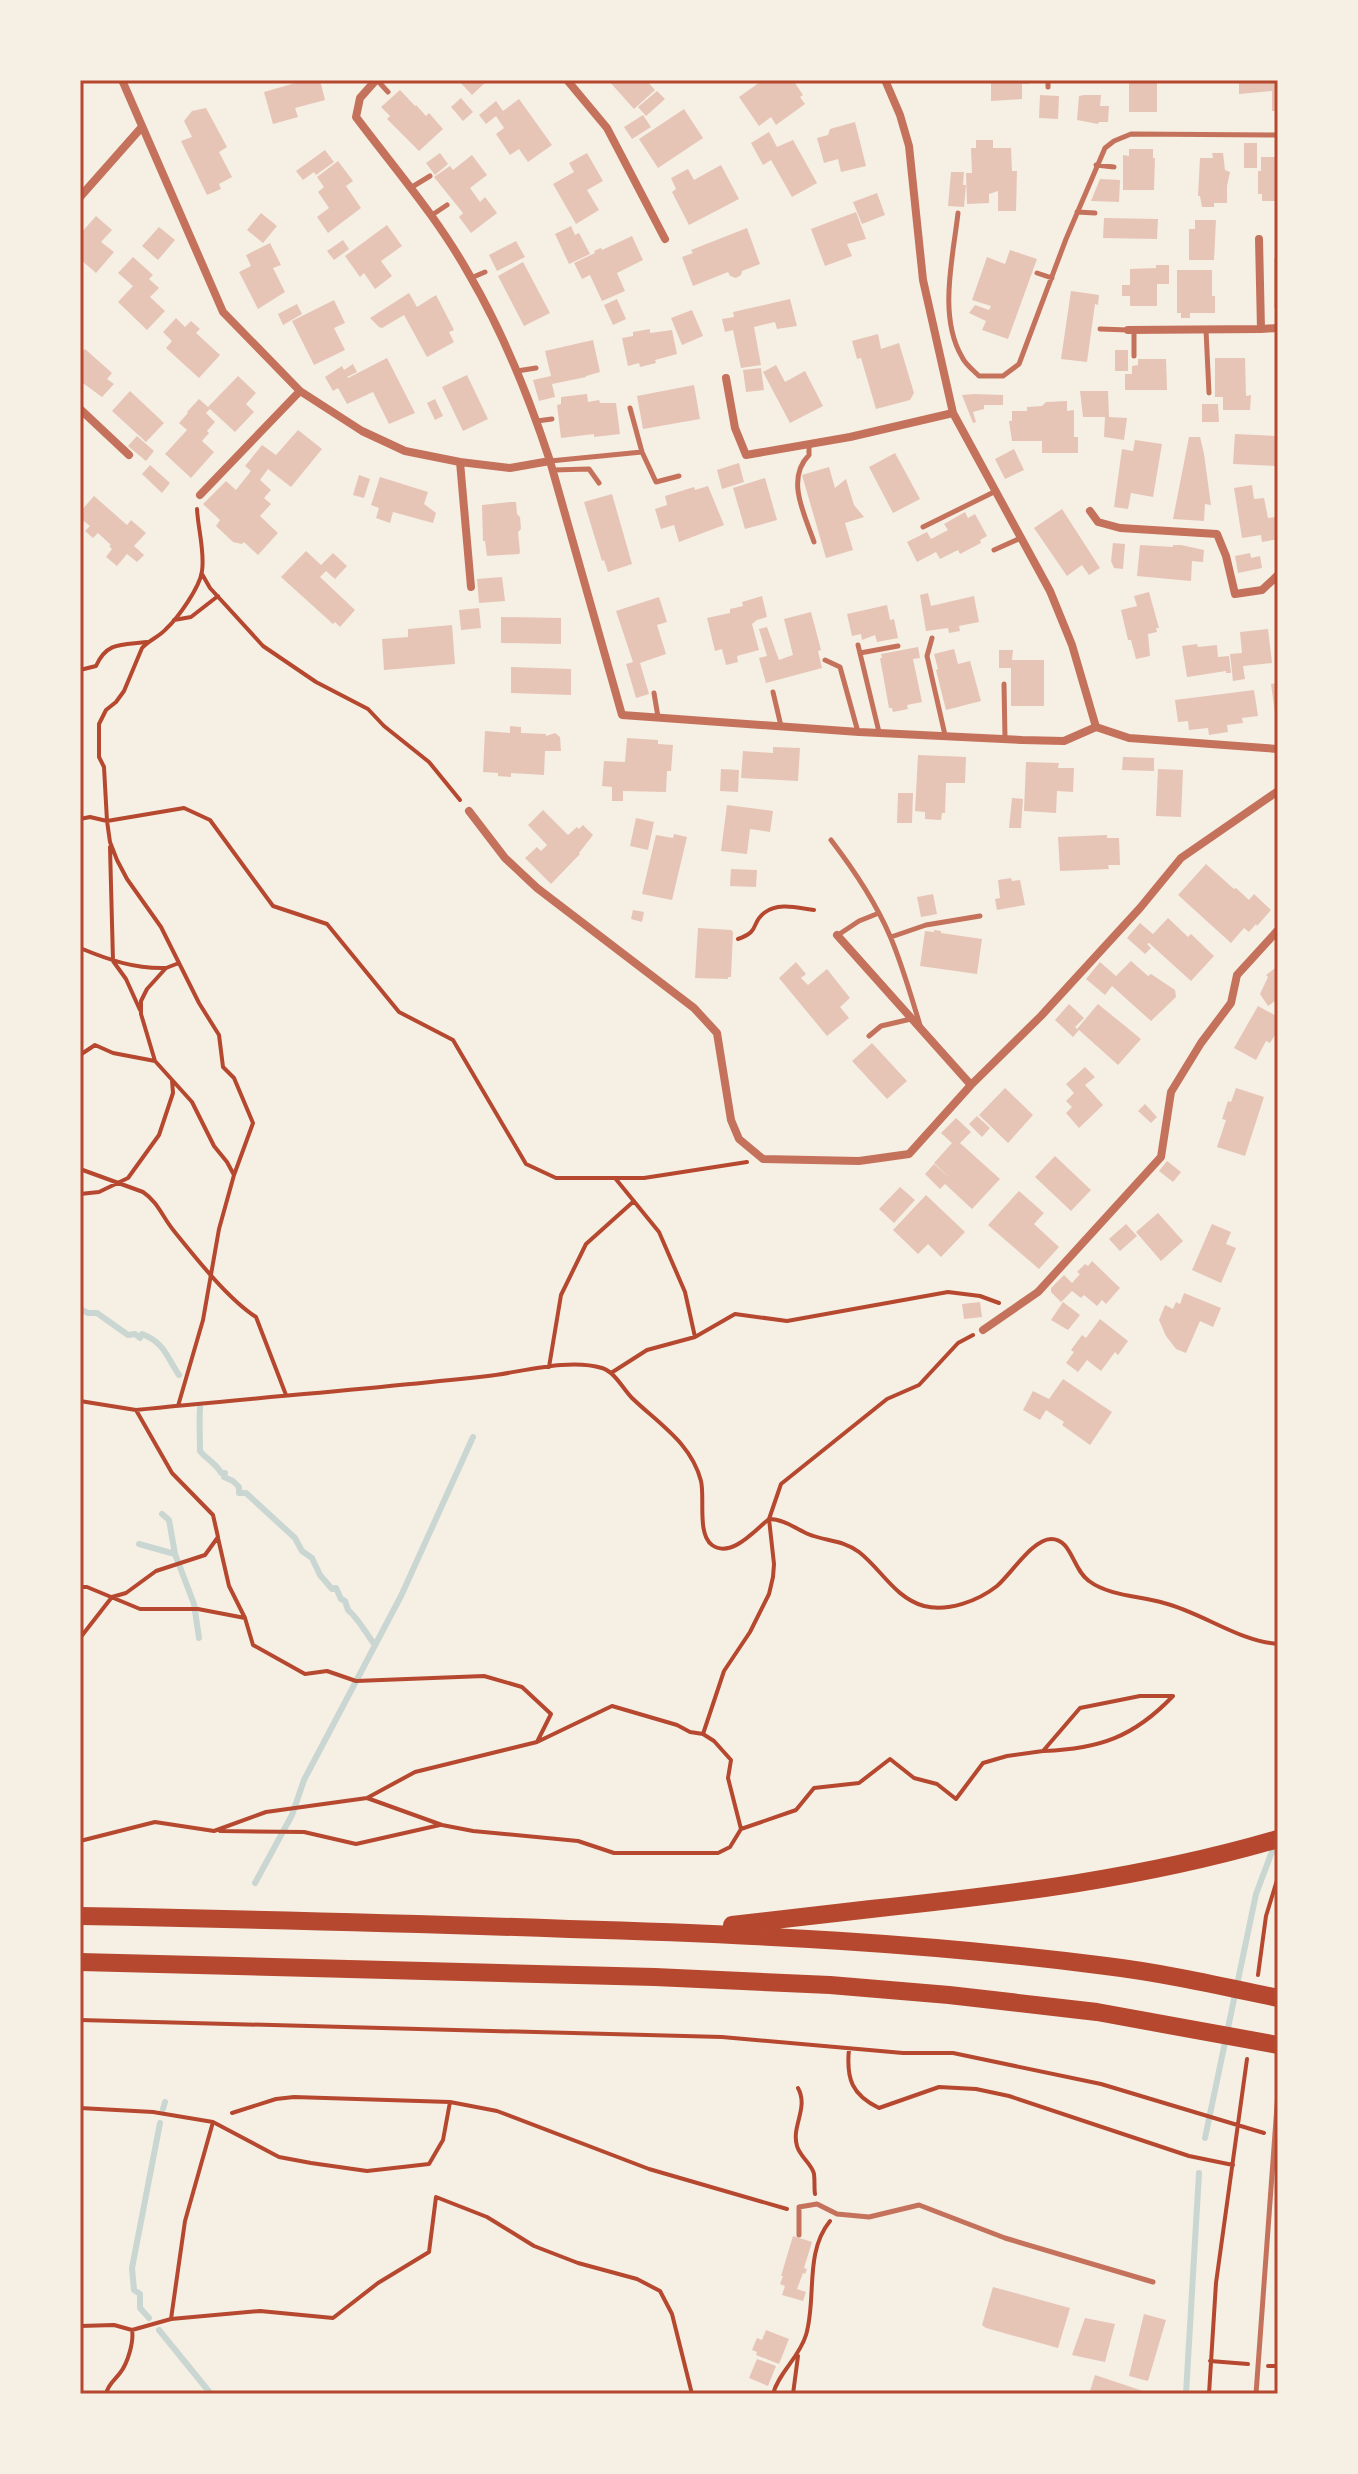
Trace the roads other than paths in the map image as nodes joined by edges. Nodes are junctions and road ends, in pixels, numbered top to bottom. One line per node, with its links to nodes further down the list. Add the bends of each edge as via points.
1 (122, 80): 6 (street)
2 (376, 80): 5 (lane); 11 (street, via 360,98 356,117)
3 (567, 80): 18 (street, via 607,128)
4 (885, 80): 37 (street, via 909,146 923,280)
5 (388, 92)
6 (141, 128): 12 (street); 33 (street, via 223,312)
7 (1278, 135): 8 (lane, via 1131,134 1105,148)
8 (1096, 165): 9 (lane); 14 (lane)
9 (1114, 167)
10 (430, 176): 11 (lane)
11 (412, 187): 17 (street)
12 (80, 197)
13 (447, 205): 17 (lane)
14 (1077, 212): 16 (lane); 23 (lane)
15 (958, 213): 23 (lane, via 949,307 962,359 979,376 1003,376 1019,364)
16 (1095, 213)
17 (431, 215): 22 (street)
18 (665, 239)
19 (1259, 239): 27 (street)
20 (485, 272): 22 (lane)
21 (1037, 273): 23 (lane)
22 (471, 278): 31 (street)
23 (1052, 278)
24 (1278, 328): 27 (street)
25 (1100, 329): 28 (lane)
26 (1206, 329): 27 (street); 28 (street); 34 (lane)
27 (1261, 329)
28 (1131, 330): 29 (lane)
29 (1134, 356)
30 (536, 368): 31 (lane)
31 (516, 372): 39 (street)
32 (726, 378): 40 (street, via 746,455)
33 (300, 391): 43 (street, via 405,451); 48 (street)
34 (1209, 393)
35 (630, 408): 41 (lane)
36 (80, 409): 42 (street)
37 (953, 413): 40 (street); 47 (street)
38 (552, 419): 39 (lane)
39 (537, 421): 44 (street)
40 (809, 445): 52 (lane, via 796,477)
41 (642, 452): 44 (lane); 45 (lane, via 656,482)
42 (129, 455)
43 (460, 462): 44 (street, via 510,468); 55 (street)
44 (552, 465): 46 (lane, via 589,469); 64 (street, via 622,715)
45 (679, 476)
46 (599, 483)
47 (996, 491): 50 (lane); 51 (street)
48 (200, 495)
49 (1090, 511): 54 (street, via 1098,522 1120,528 1217,534 1235,594 1262,590)
50 (923, 527)
51 (1022, 538): 53 (lane); 66 (street, via 1072,645)
52 (814, 542)
53 (994, 550)
54 (1278, 575)
55 (471, 587)
56 (932, 638): 69 (lane, via 927,656)
57 (858, 645): 59 (lane)
58 (898, 646): 59 (lane)
59 (860, 653): 68 (lane)
60 (825, 660): 67 (lane, via 840,667)
61 (1004, 684): 70 (lane)
62 (773, 692): 65 (lane)
63 (654, 693): 64 (lane)
64 (658, 718): 65 (street)
65 (781, 727): 67 (street)
66 (1096, 727): 70 (street, via 1064,741); 71 (street, via 1129,738)
67 (859, 732): 68 (street)
68 (879, 733): 69 (street)
69 (945, 736): 70 (street)
70 (1005, 739)
71 (1278, 749)
72 (1278, 791): 83 (street, via 1181,858 1041,1016)
73 (469, 811): 83 (street, via 505,858 537,888 694,1008 717,1033 731,1120 739,1139 763,1159 859,1161 909,1154)
74 (831, 840): 75 (lane)
75 (879, 913): 78 (lane); 79 (lane)
76 (980, 916): 79 (lane)
77 (1278, 930): 84 (street, via 1237,975 1231,1003 1171,1092 1161,1157 1038,1292)
78 (837, 935): 80 (street)
79 (891, 937): 81 (lane)
80 (911, 1019): 81 (street); 82 (lane, via 881,1026)
81 (923, 1034): 83 (street)
82 (869, 1036)
83 (971, 1085)
84 (983, 1330)
85 (1278, 1839): 87 (highway, via 1129,1876 1044,1890)
86 (80, 1916): 87 (highway)
87 (665, 1932): 89 (highway, via 832,1940 1107,1966)
88 (80, 1962): 90 (highway, via 718,1979 1097,2012)
89 (1278, 1998)
90 (1278, 2045)
91 (1278, 2092): 94 (lane)
92 (799, 2235): 93 (lane, via 799,2207 817,2204 837,2214 869,2217 919,2205 1005,2238)
93 (1153, 2282)
94 (1256, 2394)

